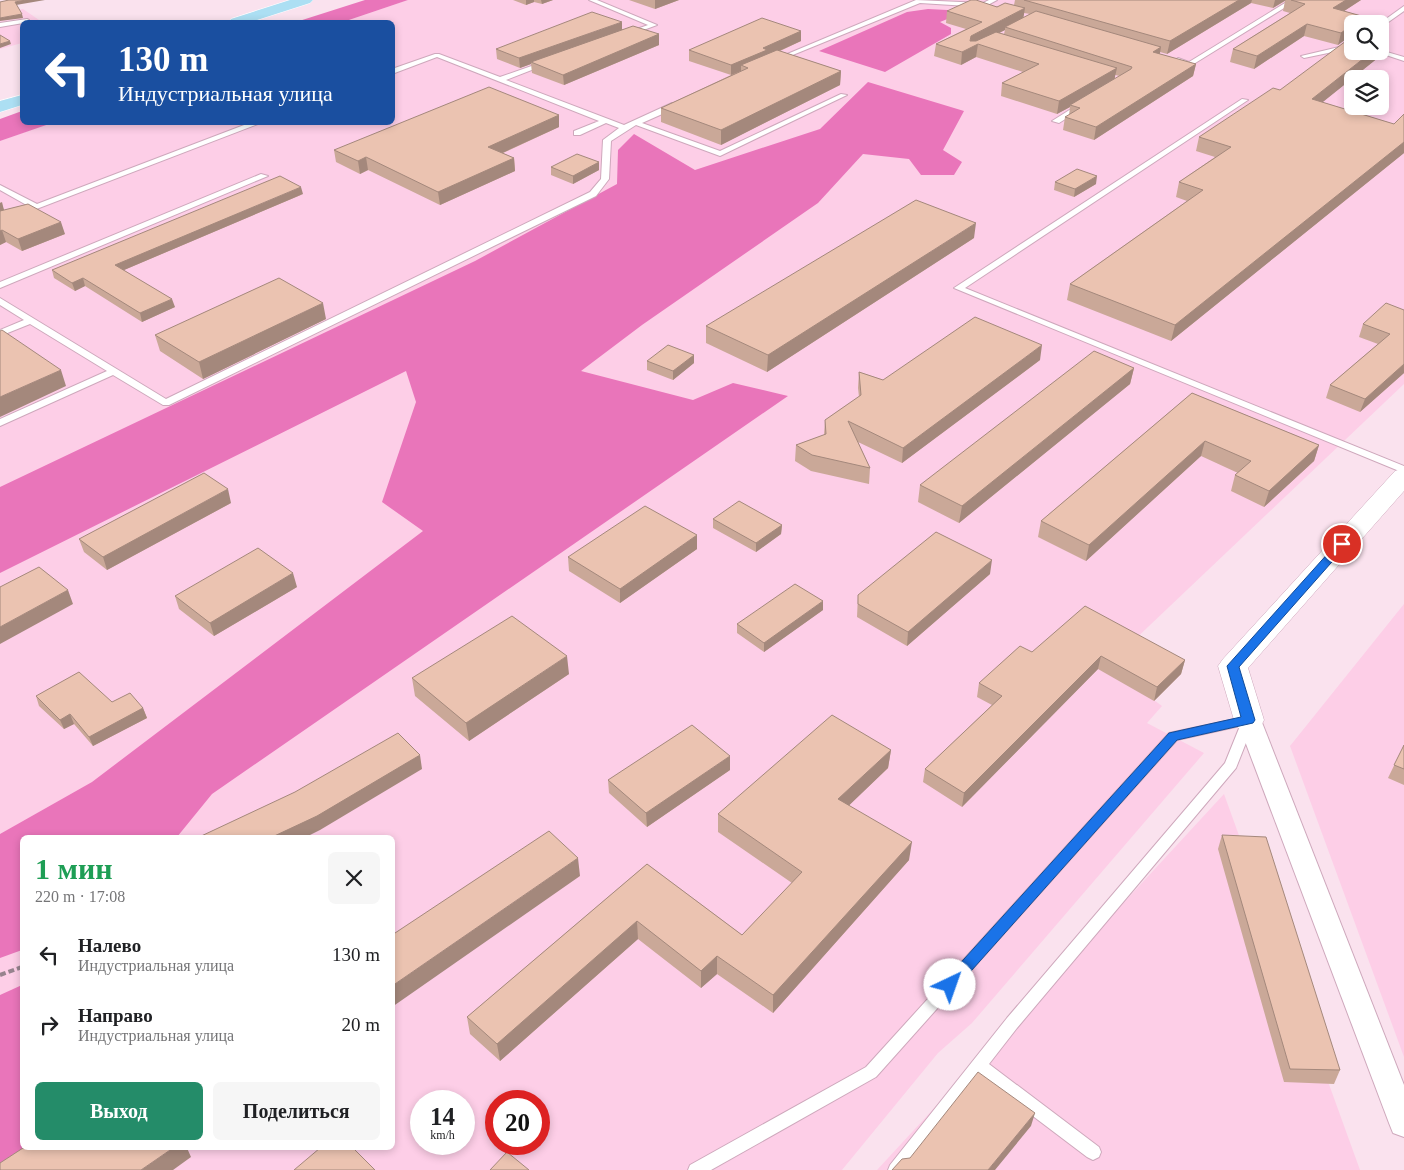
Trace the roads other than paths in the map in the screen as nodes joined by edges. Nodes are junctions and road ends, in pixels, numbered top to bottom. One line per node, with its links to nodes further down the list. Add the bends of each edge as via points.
1 (305, 0): 8 (main road)
2 (322, 0): 9 (main road)
3 (592, 0): 12 (lane, via 654,25)
4 (1294, 0): 16 (lane, via 1190,64)
5 (990, 4): 19 (lane, via 919,1)
6 (1404, 8): 7 (lane)
7 (1389, 19)
8 (243, 20)
9 (261, 20)
10 (20, 22): 11 (lane)
11 (0, 24)
12 (619, 37)
13 (1344, 48): 15 (lane)
14 (1389, 55): 18 (lane)
15 (1304, 56)
16 (1172, 58)
17 (557, 59): 21 (lane)
18 (1404, 59)
19 (770, 63)
20 (395, 71): 21 (lane, via 437,55)
21 (500, 80): 30 (lane)
22 (20, 94): 24 (main road)
23 (843, 95): 32 (lane, via 720,154)
24 (0, 100)
25 (1244, 100): 46 (lane, via 958,288)
26 (20, 101): 29 (main road)
27 (681, 102): 32 (lane)
28 (1087, 103): 31 (lane)
29 (0, 107)
30 (604, 121): 34 (lane); 35 (lane)
31 (1056, 121)
32 (636, 123): 34 (lane)
33 (252, 125): 38 (lane)
34 (624, 128): 44 (lane, via 607,140 604,179 593,194 166,403)
35 (577, 133)
36 (264, 176): 40 (lane)
37 (0, 187): 38 (lane)
38 (37, 208): 39 (lane)
39 (0, 222)
40 (0, 286)
41 (0, 301): 42 (lane)
42 (31, 320): 43 (lane); 44 (lane)
43 (0, 333)
44 (114, 371): 45 (lane)
45 (0, 423)
46 (1404, 470)
47 (1404, 476): 48 (street, via 1233,666)
48 (1249, 720): 49 (lane, via 1231,765); 50 (street); 52 (lane, via 1173,736 871,1072)
49 (978, 1065): 51 (lane); 53 (lane)
50 (1404, 1123)
51 (1093, 1152)
52 (696, 1170)
53 (896, 1170)

